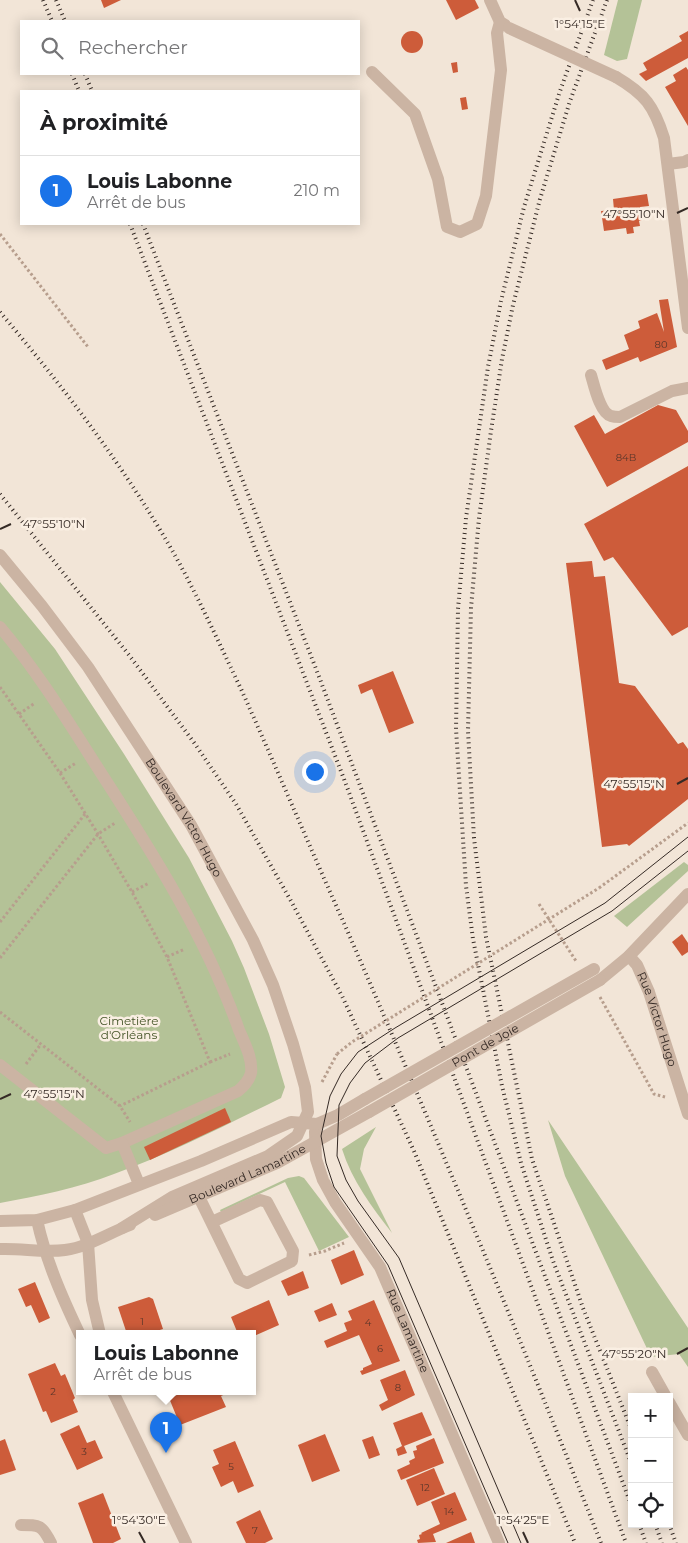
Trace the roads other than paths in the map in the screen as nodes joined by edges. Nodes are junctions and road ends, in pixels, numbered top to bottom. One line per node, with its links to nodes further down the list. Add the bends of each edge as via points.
1 (490, 0): 2 (street)
2 (505, 25): 3 (street, via 497,32 501,70 486,196 477,224 460,232 447,227 438,179 415,114); 5 (street, bridge, via 636,88 658,119)
3 (372, 72)
4 (688, 160): 5 (street)
5 (668, 164): 6 (street)
6 (683, 262): 7 (street)
7 (688, 328)
8 (591, 375): 9 (street, via 600,403 611,416 620,417 672,391)
9 (688, 388)
10 (0, 555): 19 (street, Boulevard Victor Hugo, via 88,667 191,825 253,940 273,985 302,1074)
11 (0, 627): 21 (street, via 56,704 157,860 198,935 251,1063 251,1074 238,1091)
12 (688, 894): 13 (street)
13 (629, 956): 14 (street); 18 (street, Rue Victor Hugo, via 637,965 649,992)
14 (593, 977): 16 (street, Pont de Joie, bridge); 17 (street, Pont de Joie, bridge)
15 (0, 1065): 21 (street, via 106,1148)
16 (365, 1099): 20 (street, Boulevard Lamartine)
17 (369, 1112): 22 (street, Boulevard Lamartine)
18 (688, 1114)
19 (306, 1118): 20 (street, Boulevard Lamartine); 23 (street, Boulevard Lamartine); 29 (street, Boulevard Lamartine, via 297,1136 268,1156 172,1197)
20 (317, 1124): 22 (street, Rue Lamartine)
21 (122, 1143): 23 (street)
22 (315, 1143): 24 (street, Boulevard Lamartine, via 277,1164); 43 (street, Rue Lamartine, via 323,1180 380,1267)
23 (139, 1184): 25 (street, Boulevard Lamartine)
24 (199, 1197): 28 (street); 29 (street, Boulevard Lamartine)
25 (75, 1210): 26 (street, Boulevard Lamartine); 30 (street)
26 (37, 1220): 27 (street, Boulevard Lamartine); 32 (street)
27 (0, 1221)
28 (212, 1222): 28 (street, via 239,1279 246,1283 292,1261 293,1251 267,1202 260,1200)
29 (122, 1228): 30 (street, Boulevard Lamartine)
30 (88, 1243): 32 (street, Boulevard Lamartine, via 67,1250); 34 (street, via 92,1300)
31 (0, 1249): 32 (street, Boulevard Lamartine)
32 (44, 1252): 33 (street)
33 (78, 1330)
34 (99, 1330)
35 (652, 1372): 36 (street)
36 (664, 1393)
37 (116, 1395): 42 (street)
38 (673, 1409): 39 (street)
39 (688, 1435)
40 (21, 1525): 41 (street, via 38,1525)
41 (51, 1543)
42 (186, 1543)
43 (499, 1543)

